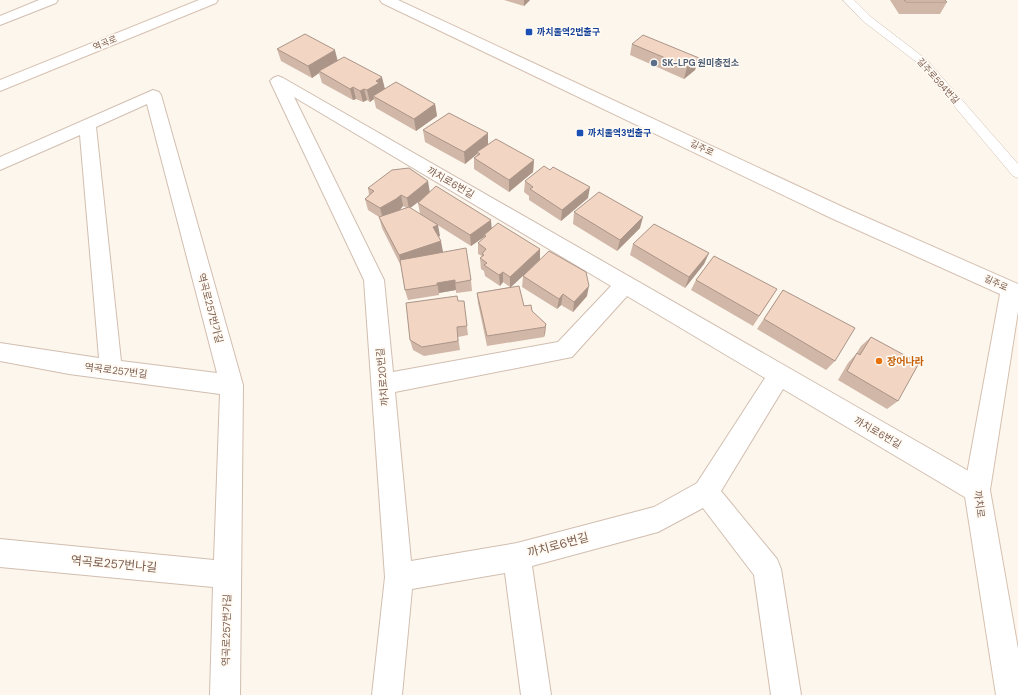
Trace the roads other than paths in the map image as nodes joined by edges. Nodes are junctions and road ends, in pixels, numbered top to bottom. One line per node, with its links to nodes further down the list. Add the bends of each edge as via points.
1 (51, 0): 5 (street)
2 (211, 0): 7 (street, 역곡로)
3 (387, 0): 12 (street, 길주로, via 838,213)
4 (848, 0): 10 (lane, 길주로594번길, via 867,19 923,62)
5 (0, 21)
6 (278, 81): 11 (street, 까치로6번길); 16 (street, 까치로20번길, via 374,280)
7 (0, 86)
8 (87, 125): 9 (street, 역곡로257번가길); 14 (street); 17 (street, 역곡로257번가길, via 153,95)
9 (0, 164)
10 (1018, 173)
11 (625, 284): 15 (street, 까치로6번길); 16 (street, via 564,350)
12 (1014, 291): 18 (street, 까치로)
13 (0, 352): 14 (street, 역곡로257번길)
14 (111, 369): 17 (street, 역곡로257번길)
15 (780, 374): 18 (street, 까치로6번길); 19 (street, 까치로6번길)
16 (383, 384): 23 (street, 까치로20번길)
17 (232, 385): 22 (street, 역곡로257번가길)
18 (976, 490): 28 (street, 까치로)
19 (706, 492): 21 (street, 까치로6번길, via 658,519); 27 (street, via 767,569)
20 (0, 553): 22 (street, 역곡로257번나길)
21 (517, 557): 23 (street); 26 (street, 까치로6번길)
22 (227, 575): 24 (street, 역곡로257번가길)
23 (399, 577): 25 (street, 까치로20번길)
24 (225, 695)
25 (386, 695)
26 (536, 695)
27 (786, 695)
28 (1011, 695)

